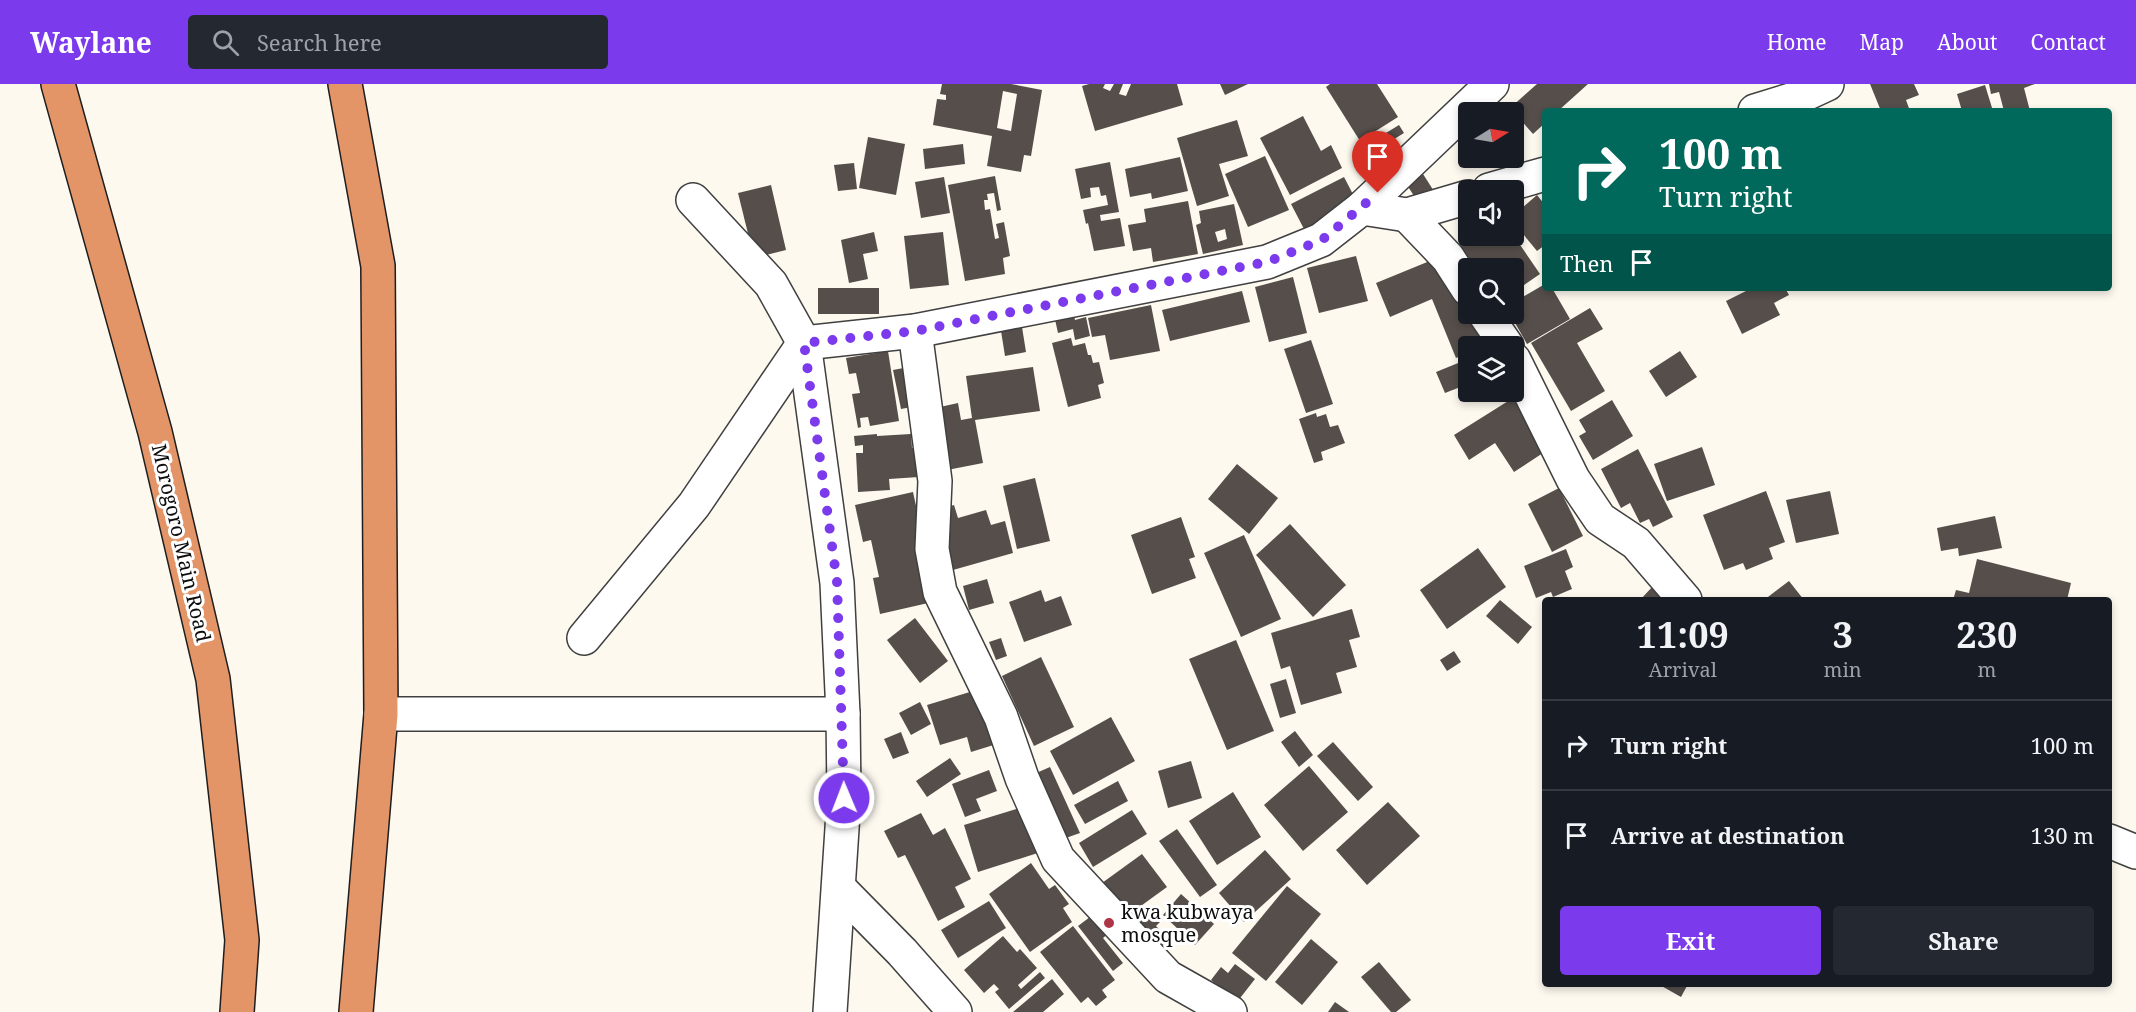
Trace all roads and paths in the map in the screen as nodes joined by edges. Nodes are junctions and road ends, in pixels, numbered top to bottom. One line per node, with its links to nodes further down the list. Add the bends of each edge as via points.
1 (58, 84): 23 (highway, Morogoro Main Road, via 155,432 213,679 242,940)
2 (345, 84): 18 (highway, via 378,266)
3 (1492, 84): 10 (street)
4 (1827, 84): 5 (street)
5 (1765, 108)
6 (1542, 175): 7 (street)
7 (1524, 180)
8 (693, 200): 14 (street, via 771,284)
9 (1458, 200): 11 (street)
10 (1362, 208): 11 (street); 13 (street, via 1322,240 1267,262)
11 (1407, 215): 12 (street)
12 (1458, 274)
13 (915, 331): 14 (street); 27 (street, via 935,481 932,549 940,592 1001,717 1022,778 1058,859 1168,977)
14 (804, 343): 17 (street, via 694,505); 19 (street, via 837,582)
15 (1524, 380): 16 (street, via 1573,479 1600,519 1636,543)
16 (1681, 597)
17 (584, 638)
18 (381, 714): 19 (street); 24 (highway)
19 (843, 714): 22 (street)
20 (2112, 842): 21 (street)
21 (2136, 852)
22 (839, 888): 25 (street); 26 (street)
23 (237, 1012)
24 (356, 1012)
25 (830, 1012)
26 (955, 1012)
27 (1230, 1012)

